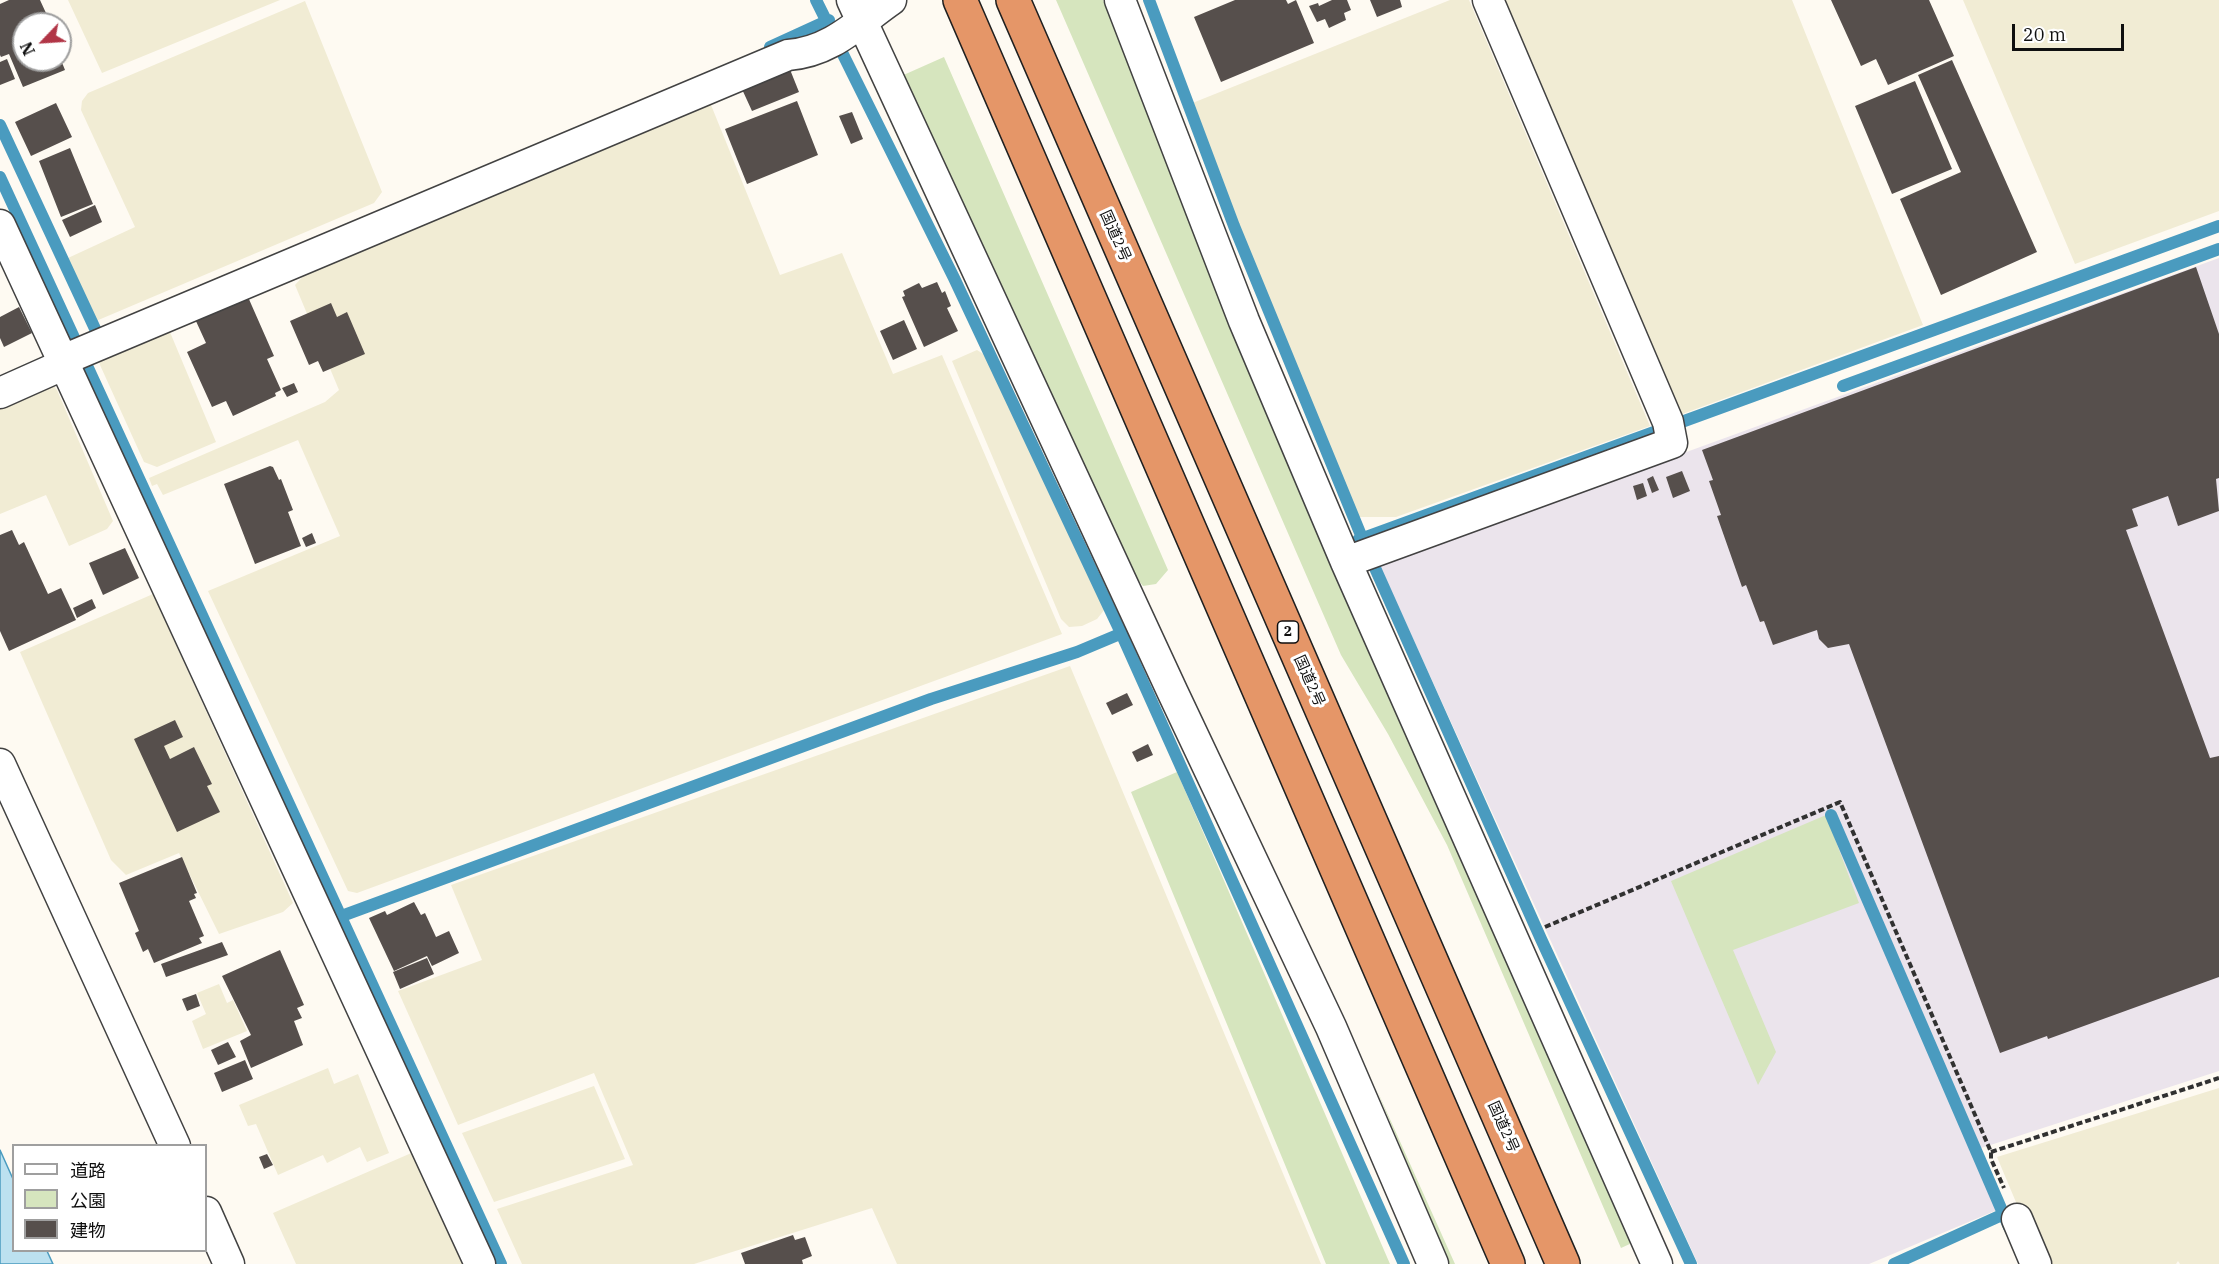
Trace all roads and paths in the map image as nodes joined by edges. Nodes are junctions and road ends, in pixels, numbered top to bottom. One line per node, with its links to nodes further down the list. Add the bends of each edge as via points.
1 (891, 0): 6 (street)
2 (960, 0): 21 (highway)
3 (1012, 0): 22 (highway, 国道2号 / 2)
4 (1120, 0): 10 (street, via 1244,321)
5 (1488, 0): 10 (street, via 1670,427 1672,443)
6 (846, 26): 8 (street, via 806,54 777,60); 20 (street, via 1173,693 1331,1027)
7 (0, 225): 8 (street)
8 (69, 358): 9 (street); 19 (street)
9 (0, 393)
10 (1346, 562): 23 (street)
11 (0, 764): 14 (street)
12 (1541, 928): 15 (path, via 1840,802)
13 (2219, 1078): 15 (path)
14 (174, 1144)
15 (1991, 1152): 17 (path)
16 (207, 1214): 18 (street)
17 (2017, 1219): 24 (street)
18 (230, 1264)
19 (480, 1264)
20 (1433, 1264)
21 (1508, 1264)
22 (1563, 1264)
23 (1657, 1264)
24 (2037, 1264)

